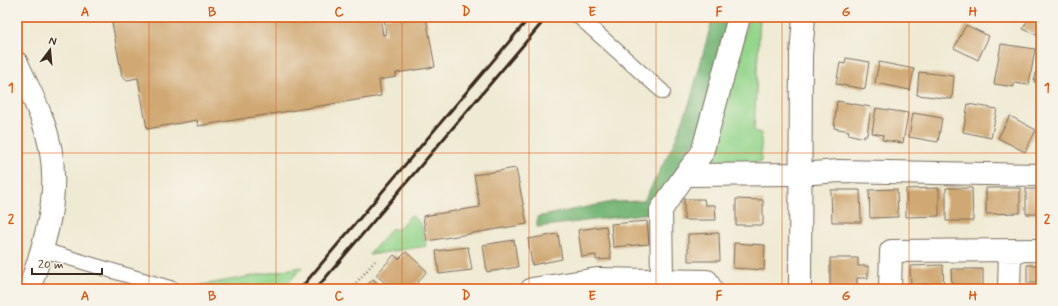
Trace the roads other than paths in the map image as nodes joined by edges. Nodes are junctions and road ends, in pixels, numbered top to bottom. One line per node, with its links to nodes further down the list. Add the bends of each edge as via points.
1 (580, 17): 5 (lane)
2 (739, 17): 7 (street, via 702,153)
3 (804, 17): 6 (street, via 801,55)
4 (17, 63): 9 (street, via 43,120 53,169 53,198)
5 (663, 92)
6 (800, 174): 7 (street); 8 (street, via 839,172); 17 (street)
7 (685, 175): 12 (street, via 661,210)
8 (1041, 175)
9 (43, 250): 13 (street); 14 (lane)
10 (1041, 250): 11 (street)
11 (1010, 251): 18 (street, via 891,251); 19 (street)
12 (662, 279): 15 (street, via 597,279); 16 (street, via 708,281)
13 (29, 289)
14 (174, 289)
15 (532, 289)
16 (712, 289)
17 (800, 289)
18 (890, 289)
19 (1009, 289)

